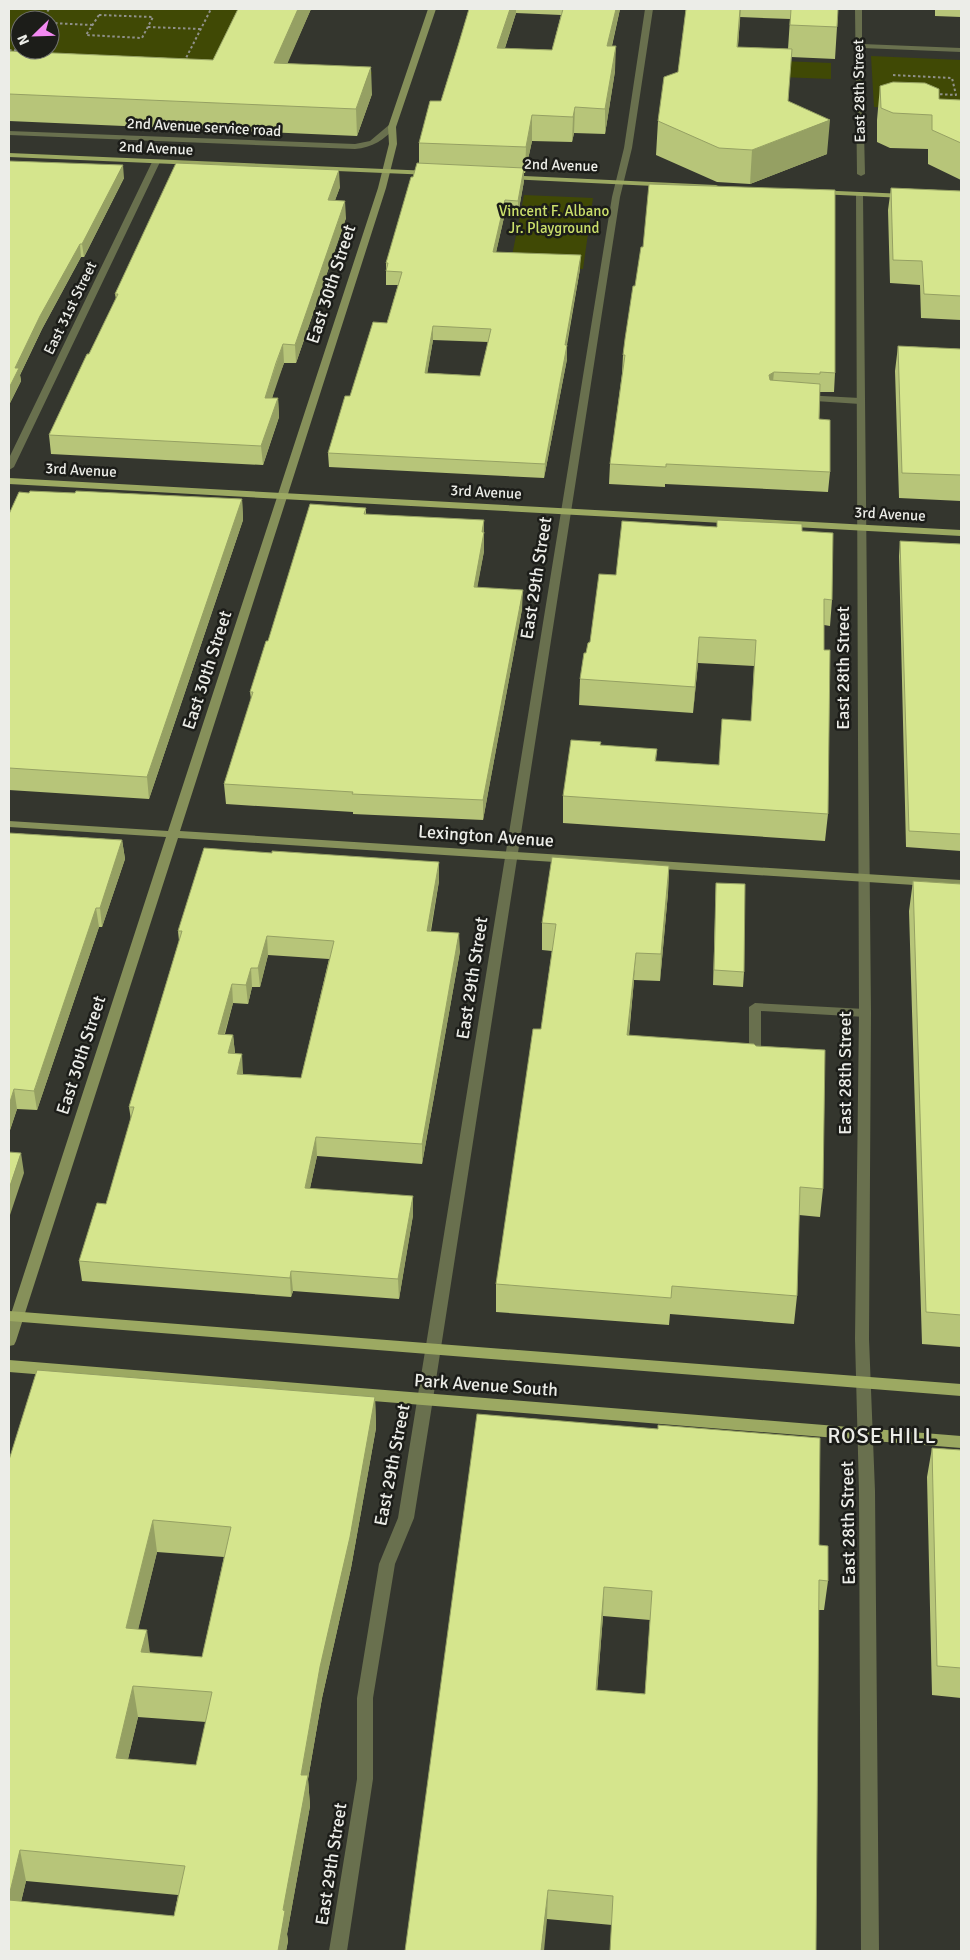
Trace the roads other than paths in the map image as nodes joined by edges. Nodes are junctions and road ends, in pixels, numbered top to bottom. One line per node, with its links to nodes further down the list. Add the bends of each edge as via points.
1 (432, 9): 6 (street, East 30th Street)
2 (649, 9): 14 (street, East 29th Street)
3 (858, 9): 4 (street, East 28th Street)
4 (859, 46): 5 (street); 12 (street, East 28th Street)
5 (961, 50)
6 (392, 127): 7 (street, 2nd Avenue service road, via 374,143 337,147); 10 (street, East 30th Street, via 393,144)
7 (9, 132)
8 (9, 155): 9 (main road, 2nd Avenue)
9 (156, 162): 10 (main road, 2nd Avenue); 21 (street, East 31st Street)
10 (386, 171): 11 (main road, 2nd Avenue); 23 (street, East 30th Street)
11 (438, 174)
12 (861, 174)
13 (495, 176): 14 (main road, 2nd Avenue)
14 (620, 182): 15 (main road, 2nd Avenue); 24 (street, East 29th Street)
15 (725, 187)
16 (811, 192): 17 (main road)
17 (859, 194): 18 (main road); 20 (street, East 28th Street)
18 (912, 196)
19 (790, 397): 20 (street)
20 (860, 401): 25 (street, East 28th Street)
21 (9, 466)
22 (9, 481): 23 (main road, 3rd Avenue)
23 (283, 496): 24 (main road, 3rd Avenue); 28 (street, East 30th Street)
24 (567, 511): 25 (main road, 3rd Avenue); 29 (street, East 29th Street)
25 (861, 527): 26 (main road, 3rd Avenue); 30 (street, East 28th Street)
26 (961, 532)
27 (9, 824): 28 (street, Lexington Avenue)
28 (173, 834): 29 (street, Lexington Avenue); 34 (street, East 30th Street)
29 (513, 855): 30 (street, Lexington Avenue); 36 (street, East 29th Street)
30 (863, 878): 31 (street, Lexington Avenue); 32 (street, East 28th Street)
31 (961, 884)
32 (865, 1013): 33 (street, via 755,1007); 38 (street, East 28th Street)
33 (755, 1068)
34 (12, 1316): 35 (street, East 30th Street); 36 (main road, Park Avenue South)
35 (9, 1341)
36 (434, 1349): 38 (main road, Park Avenue South); 40 (street, East 29th Street)
37 (9, 1366): 40 (main road, Park Avenue South)
38 (864, 1382): 39 (main road, Park Avenue South); 41 (street, East 28th Street)
39 (961, 1390)
40 (426, 1399): 41 (main road, Park Avenue South); 43 (street, East 29th Street, via 404,1524 387,1564 367,1688 365,1780)
41 (865, 1434): 42 (main road, Park Avenue South); 44 (street, East 28th Street)
42 (961, 1442)
43 (338, 1951)
44 (870, 1951)

